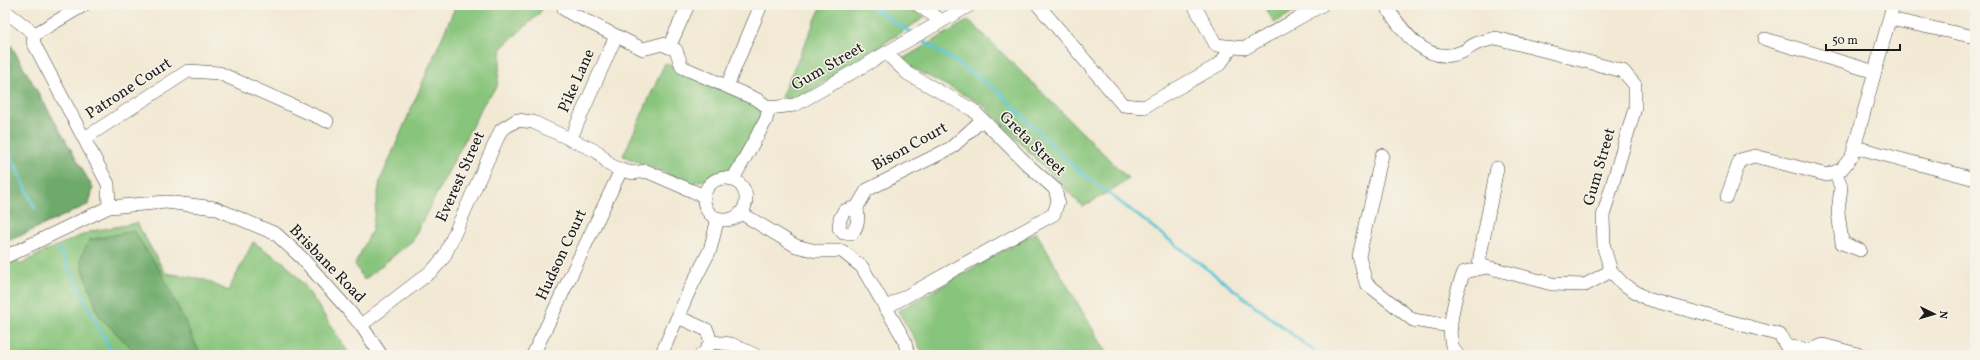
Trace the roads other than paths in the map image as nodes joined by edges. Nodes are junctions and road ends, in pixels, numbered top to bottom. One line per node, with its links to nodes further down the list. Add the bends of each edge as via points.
1 (84, 5): 15 (street)
2 (564, 5): 16 (street, via 564,9 572,14)
3 (688, 5): 19 (street)
4 (761, 5): 23 (street)
5 (918, 5): 14 (street)
6 (970, 5): 14 (street, Gum Street)
7 (1038, 5): 20 (street, via 1123,105 1144,107 1220,64)
8 (1194, 5): 20 (street, via 1216,46)
9 (1322, 5): 20 (street, via 1245,48)
10 (1385, 5): 45 (street, Gum Street, via 1401,29 1424,51 1442,56 1461,52 1477,43 1496,38 1623,72 1635,85 1635,108 1603,216 1604,248)
11 (1893, 5): 13 (street)
12 (5, 11): 15 (street)
13 (1890, 19): 17 (street); 22 (street)
14 (942, 21): 21 (street, Gum Street)
15 (35, 34): 27 (street, via 33,42)
16 (616, 36): 19 (street, via 643,49 662,44); 28 (street, Pike Lane)
17 (1975, 37)
18 (1765, 39): 22 (street)
19 (669, 47): 23 (street, via 676,50 682,67)
20 (1232, 47)
21 (886, 53): 24 (street, Gum Street, via 795,105); 25 (street, Greta Street, via 908,74 973,110)
22 (1875, 72): 29 (street)
23 (727, 86): 24 (street)
24 (769, 108): 34 (street, via 766,120)
25 (982, 120): 39 (street, Bison Court, via 951,148 867,190); 46 (street, Greta Street, via 1055,189 1058,201 1054,214)
26 (327, 121): 27 (street, Patrone Court, via 218,74 188,71)
27 (85, 138): 38 (street, via 108,184)
28 (570, 140): 32 (street, Everest Street, via 598,152 610,165); 48 (street, Everest Street, via 533,122 517,120 501,130 444,257 433,270)
29 (1855, 146): 33 (street, via 1852,156 1841,170); 35 (street)
30 (1382, 156): 49 (street, via 1359,256 1366,283 1413,320)
31 (1498, 168): 44 (street)
32 (621, 170): 36 (street, Everest Street, via 633,173 646,171); 53 (street, Hudson Court)
33 (1831, 173): 37 (street, via 1755,156 1740,160); 42 (street, via 1841,187 1838,212 1842,243)
34 (734, 179): 36 (street, via 720,178 710,184); 40 (street, via 743,186 746,200)
35 (1975, 179)
36 (704, 196): 41 (street, via 708,212)
37 (1727, 198)
38 (109, 207): 43 (street, Brisbane Road); 48 (street, Brisbane Road, via 166,202 215,208 276,234 302,258)
39 (857, 207)
40 (741, 213): 41 (street, via 725,220); 46 (street, via 796,246 816,251 842,251 862,267)
41 (718, 218): 47 (street, via 710,250)
42 (1860, 250)
43 (5, 257)
44 (1479, 268): 45 (street, via 1488,267 1552,284 1585,285); 49 (street, via 1464,272 1457,290)
45 (1611, 271): 51 (street, Gum Street, via 1624,284 1647,298 1780,334 1786,346)
46 (885, 308): 57 (street, via 904,339)
47 (678, 317): 50 (street, via 707,330); 54 (street)
48 (361, 325): 52 (street, Brisbane Road)
49 (1451, 326): 58 (street, via 1449,336 1454,352)
50 (710, 342): 55 (street); 56 (street, via 731,344)
51 (1794, 351): 59 (street, Gum Street, via 1809,350 1823,345)
52 (382, 355)
53 (533, 355)
54 (661, 355)
55 (701, 355)
56 (755, 355)
57 (908, 355)
58 (1458, 355)
59 (1861, 355)

